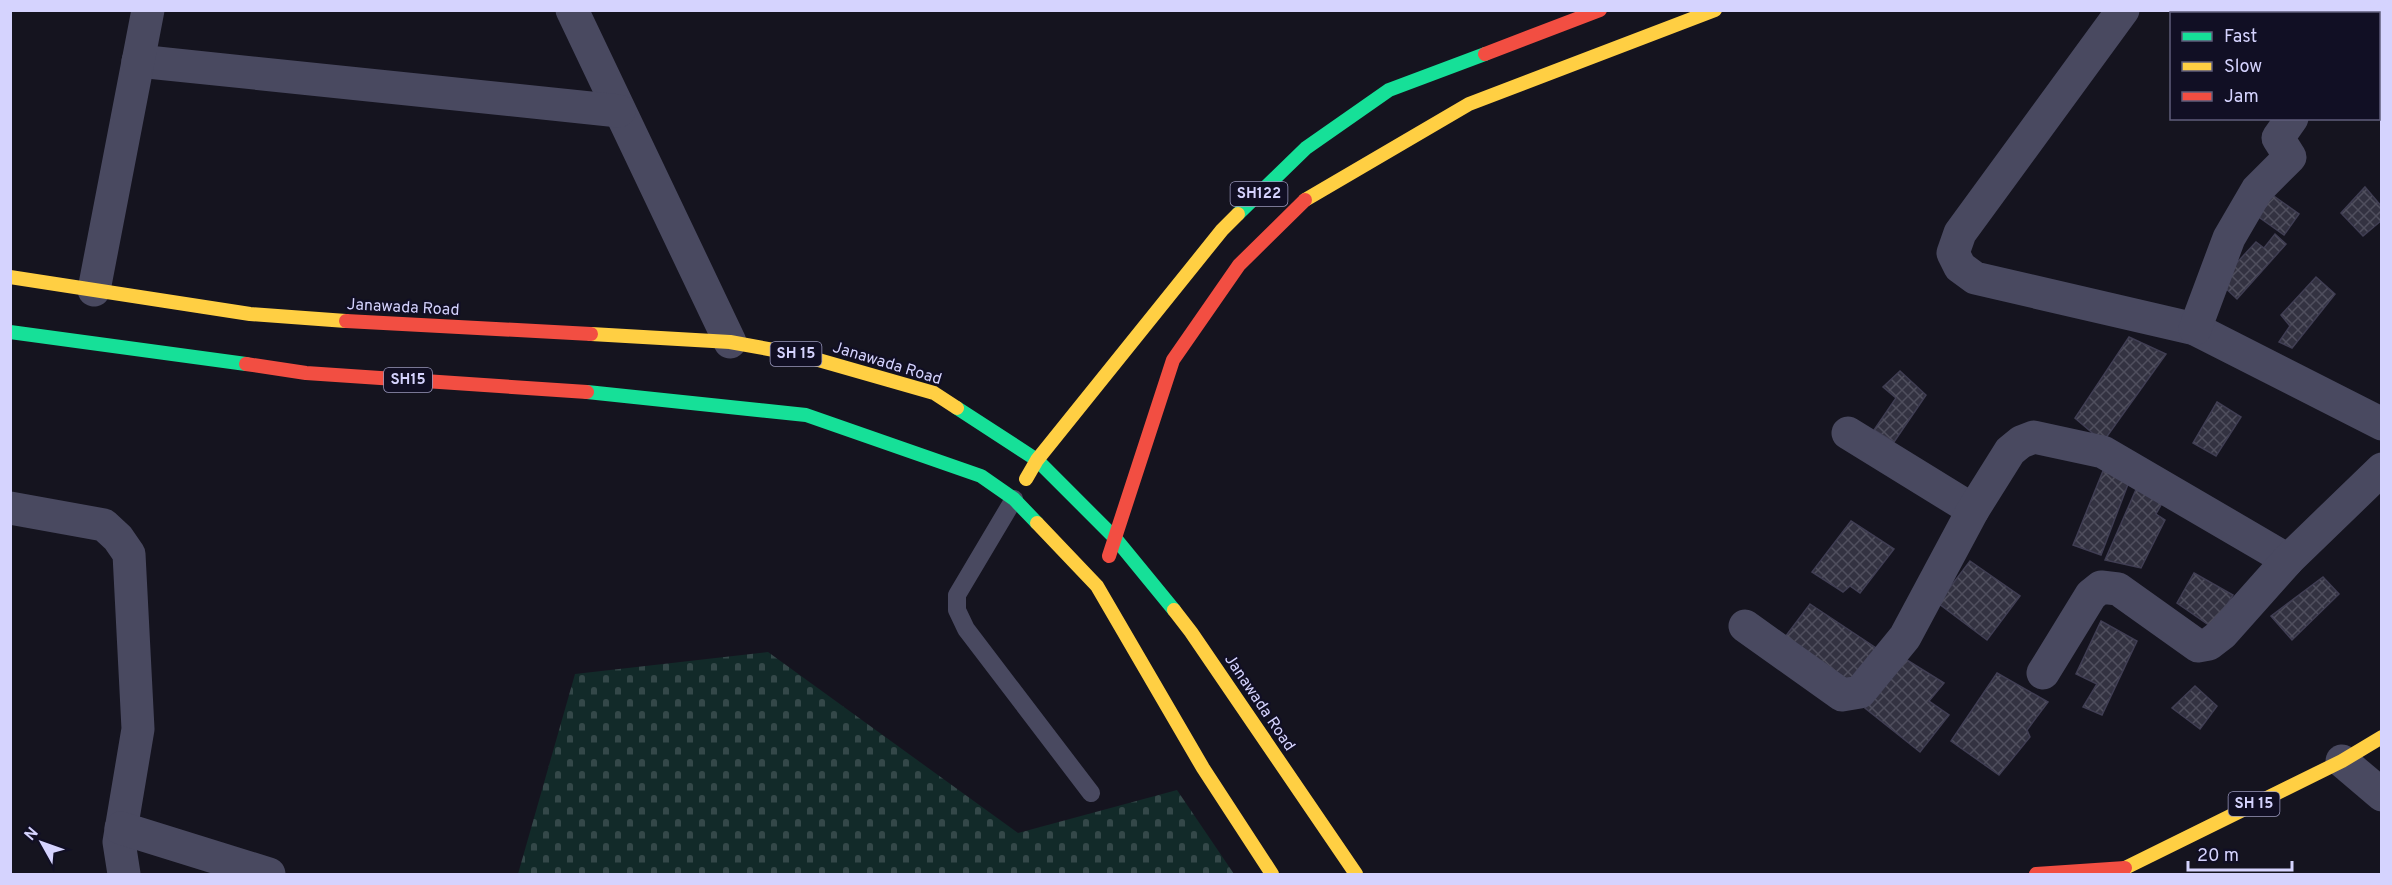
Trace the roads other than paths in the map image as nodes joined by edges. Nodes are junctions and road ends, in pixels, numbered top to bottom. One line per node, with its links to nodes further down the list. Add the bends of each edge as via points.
1 (148, 10): 6 (street)
2 (572, 10): 7 (street)
3 (1600, 10): 16 (main road, SH122, via 1389,90 1306,148 1222,230)
4 (1715, 10): 21 (main road, via 1469,104 1310,195 1239,265 1173,360)
5 (2123, 10): 11 (street, via 1960,233 1953,253 1960,267 1975,278)
6 (138, 61): 7 (street); 10 (street)
7 (619, 111): 13 (street)
8 (2291, 120): 11 (street, via 2278,138 2290,157 2257,190 2229,238)
9 (10, 277): 10 (main road, Janawada Road / SH 15)
10 (94, 290): 13 (main road, Janawada Road / SH 15, via 293,318)
11 (2195, 329): 14 (street)
12 (10, 332): 18 (main road, SH15, via 306,373 617,394 806,415 981,476)
13 (730, 342): 16 (main road, Janawada Road / SH 15, via 811,358 934,393)
14 (2382, 424)
15 (1848, 433): 20 (street)
16 (1037, 460): 18 (main road, SH122); 21 (main road, Janawada Road / SH 15)
17 (2382, 469): 22 (street)
18 (1014, 499): 23 (main road); 28 (lane, via 957,595 957,610 966,629)
19 (10, 508): 30 (street, via 104,525 129,554 138,729)
20 (1973, 510): 22 (street, via 2010,451 2034,437 2103,452); 24 (street, via 1905,637 1860,692 1842,695)
21 (1115, 538): 23 (main road); 35 (main road, Janawada Road / SH 15, via 1191,632)
22 (2288, 560): 25 (street, via 2222,634 2210,644 2198,646 2118,589 2102,587 2091,595)
23 (1101, 576): 34 (main road, via 1203,768)
24 (1745, 626)
25 (2043, 673)
26 (2382, 737): 27 (main road, SH 15)
27 (2342, 760): 29 (street); 31 (main road, SH 15)
28 (1091, 793)
29 (2382, 795)
30 (121, 828): 32 (street); 33 (street)
31 (2121, 871): 36 (main road, SH 15)
32 (124, 874)
33 (269, 874)
34 (1272, 874)
35 (1356, 874)
36 (2036, 874)

